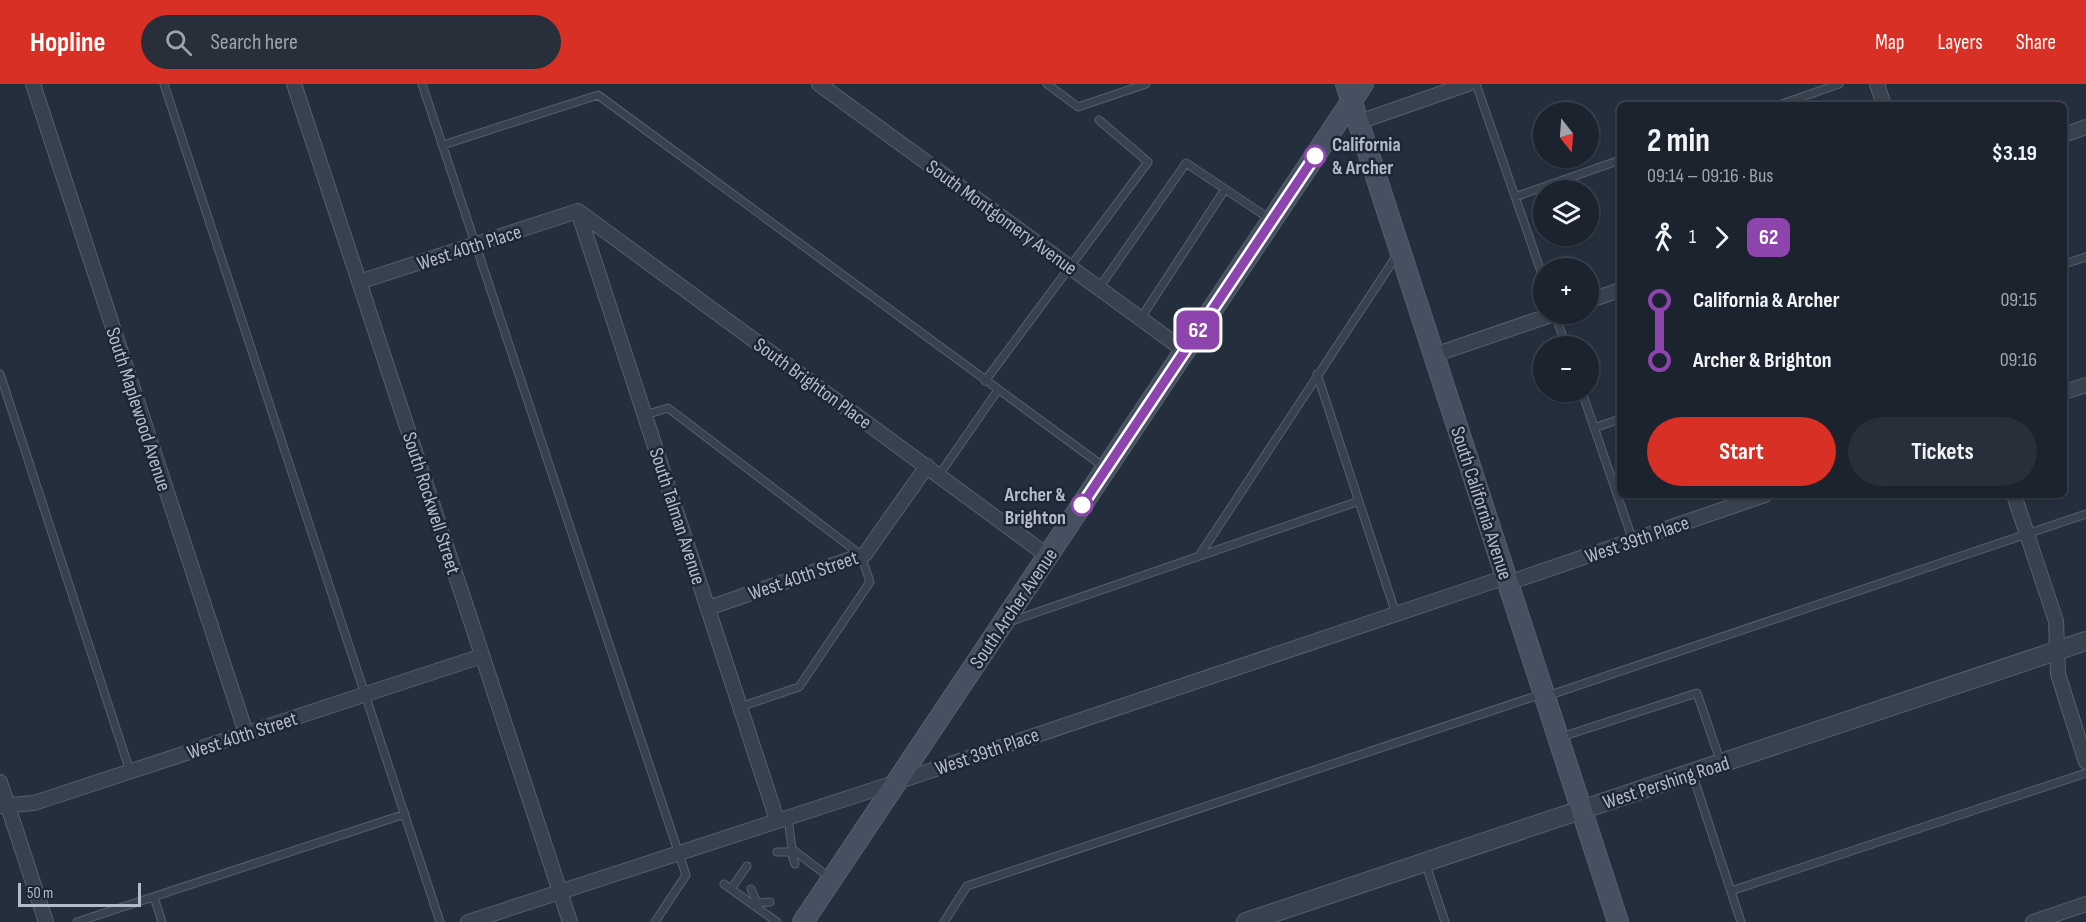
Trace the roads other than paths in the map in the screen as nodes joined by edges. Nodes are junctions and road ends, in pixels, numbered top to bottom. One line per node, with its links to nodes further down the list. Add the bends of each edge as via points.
1 (33, 84): 74 (street, South Maplewood Avenue)
2 (164, 84): 71 (lane)
3 (294, 84): 32 (street, South Rockwell Street)
4 (423, 84): 20 (lane)
5 (819, 84): 31 (street, South Montgomery Avenue)
6 (1047, 84): 7 (lane, via 1078,107)
7 (1146, 84)
8 (1363, 84): 13 (main road, South Archer Avenue)
9 (1468, 84): 17 (street)
10 (1476, 84): 23 (lane)
11 (1839, 84): 14 (lane)
12 (1877, 84): 15 (street)
13 (1349, 92): 17 (main road, South California Avenue); 25 (main road, South Archer Avenue)
14 (1788, 102)
15 (1883, 102)
16 (1099, 120): 31 (lane, via 1148,162)
17 (1359, 122): 27 (main road, South California Avenue)
18 (2086, 127): 19 (street)
19 (2067, 134)
20 (443, 145): 26 (lane); 42 (lane, via 598,95)
21 (1617, 161): 23 (lane)
22 (1225, 189): 25 (lane); 33 (lane, via 1186,163); 36 (lane)
23 (1515, 197): 29 (lane)
24 (578, 211): 26 (street, West 40th Place); 47 (street, South Talman Avenue); 50 (street, South Brighton Place)
25 (1272, 221): 38 (main road, South Archer Avenue)
26 (476, 244): 32 (street, West 40th Place); 88 (lane)
27 (1400, 250): 39 (main road, South California Avenue); 40 (lane)
28 (2086, 257): 30 (lane)
29 (1536, 258)
30 (2067, 263)
31 (1070, 267): 33 (street, South Montgomery Avenue); 42 (lane)
32 (359, 282): 70 (street, South Rockwell Street)
33 (1099, 288): 36 (street, South Montgomery Avenue)
34 (1617, 291): 35 (street)
35 (1599, 297)
36 (1141, 318): 38 (street, South Montgomery Avenue)
37 (1533, 321): 39 (street)
38 (1185, 351): 51 (main road, South Archer Avenue)
39 (1434, 355): 64 (main road, South California Avenue)
40 (1317, 374): 57 (lane); 63 (lane)
41 (0, 375): 78 (lane)
42 (985, 381): 44 (lane)
43 (2086, 385): 45 (street)
44 (998, 390): 51 (lane); 52 (lane)
45 (2067, 391)
46 (1585, 402): 49 (lane)
47 (645, 415): 61 (lane, via 668,408); 65 (street, South Talman Avenue)
48 (1617, 420): 49 (lane)
49 (1594, 428): 53 (lane)
50 (927, 466): 52 (street, South Brighton Place); 61 (street, West 40th Street)
51 (1106, 469): 62 (main road, South Archer Avenue)
52 (939, 475): 62 (street, South Brighton Place)
53 (1617, 495)
54 (1618, 498): 60 (lane)
55 (1756, 498): 60 (street, West 39th Place)
56 (2015, 498): 59 (street)
57 (1359, 501): 63 (lane); 66 (lane)
58 (2086, 514): 59 (lane)
59 (2027, 534): 69 (street, via 2056,621); 72 (lane)
60 (1633, 541): 64 (street, West 39th Place)
61 (861, 555): 65 (street, West 40th Street); 73 (lane, via 870,582 799,687)
62 (1048, 556): 67 (main road, South Archer Avenue)
63 (1199, 556): 67 (lane)
64 (1507, 580): 66 (street, West 39th Place); 72 (main road, South California Avenue)
65 (708, 608): 73 (street, South Talman Avenue)
66 (1396, 614): 82 (street, West 39th Place)
67 (1003, 624): 82 (main road, South Archer Avenue)
68 (2086, 641): 69 (street, West Pershing Road)
69 (2057, 651): 76 (street, via 2058,674); 77 (street, West Pershing Road)
70 (482, 656): 71 (street, West 40th Street); 97 (street, South Rockwell Street)
71 (365, 694): 74 (street, West 40th Street); 85 (lane)
72 (1545, 695): 75 (main road, South California Avenue); 112 (lane, via 966,886)
73 (740, 707): 86 (street, South Talman Avenue)
74 (246, 734): 78 (street, West 40th Street)
75 (1558, 737): 77 (lane, via 1697,693); 84 (main road, South California Avenue)
76 (2086, 762)
77 (1721, 764): 79 (street, West Pershing Road)
78 (130, 771): 83 (street, West 40th Street, via 34,803)
79 (1692, 773): 84 (street, West Pershing Road); 98 (lane)
80 (2086, 773): 98 (lane)
81 (0, 782): 83 (street)
82 (897, 782): 86 (street, West 39th Place); 93 (main road, South Archer Avenue)
83 (4, 805): 103 (street)
84 (1582, 810): 90 (street, West Pershing Road); 115 (main road, South California Avenue)
85 (405, 814): 99 (lane); 106 (lane)
86 (783, 819): 88 (street, West 39th Place); 89 (lane)
87 (777, 852): 89 (lane)
88 (678, 853): 97 (street, West 39th Place); 109 (lane, via 686,875)
89 (790, 853): 91 (lane); 93 (lane)
90 (1425, 862): 113 (street, West Pershing Road); 114 (lane)
91 (795, 864)
92 (747, 866): 95 (lane)
93 (832, 879): 111 (main road, South Archer Avenue)
94 (724, 884): 95 (lane)
95 (731, 889): 100 (lane)
96 (751, 890): 100 (lane)
97 (560, 891): 107 (street, West 39th Place); 108 (street, South Rockwell Street)
98 (1731, 891): 116 (lane)
99 (154, 897): 104 (lane); 105 (lane)
100 (757, 902): 101 (lane); 110 (lane)
101 (770, 902)
102 (2086, 904): 117 (street)
103 (46, 922)
104 (77, 922)
105 (162, 922)
106 (440, 922)
107 (468, 922)
108 (570, 922)
109 (655, 922)
110 (777, 922)
111 (803, 922)
112 (944, 922)
113 (1246, 922)
114 (1445, 922)
115 (1618, 922)
116 (1741, 922)
117 (2033, 922)

